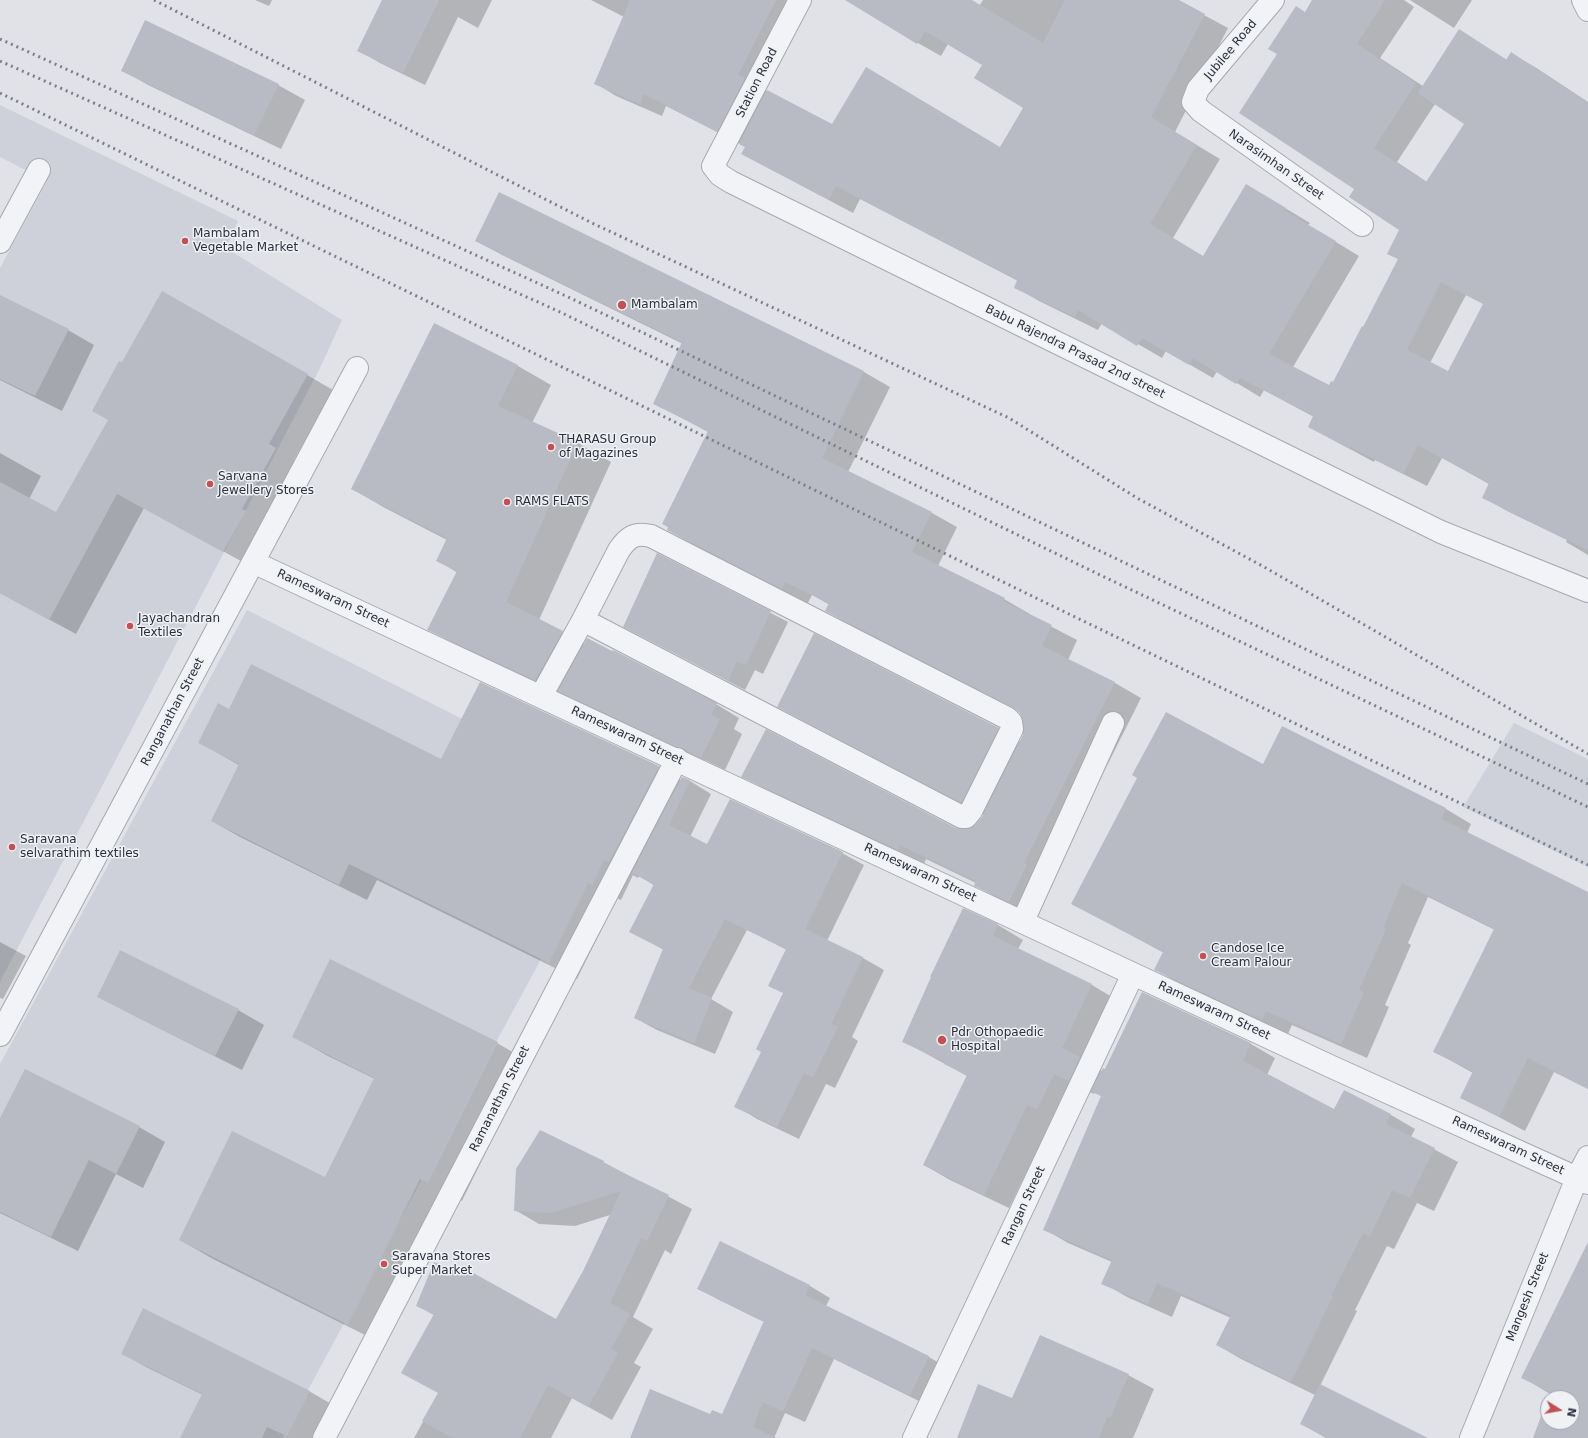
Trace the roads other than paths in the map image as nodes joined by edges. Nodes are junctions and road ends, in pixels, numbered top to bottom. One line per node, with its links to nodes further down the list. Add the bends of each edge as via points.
1 (800, 0): 6 (street, Station Road)
2 (1273, 0): 5 (street, Jubilee Road, via 1198,89)
3 (1583, 0): 4 (street)
4 (1588, 10)
5 (1193, 102): 8 (street, Narasimhan Street, via 1201,112)
6 (713, 166): 12 (street, Babu Rajendra Prasad 2nd street, via 720,175 731,182 1441,532)
7 (40, 170): 9 (street)
8 (1362, 225)
9 (0, 242)
10 (358, 368): 11 (street, Ranganathan Street)
11 (253, 562): 14 (street, Rameswaram Street); 19 (street, Ranganathan Street)
12 (1588, 591)
13 (583, 620): 13 (street, via 626,540 642,534 651,536 1007,718 1012,729 971,811 966,817 962,817); 14 (street)
14 (541, 696): 16 (street, Rameswaram Street)
15 (1113, 723): 17 (street)
16 (676, 759): 17 (street, Rameswaram Street); 22 (street, Ramanathan Street)
17 (1023, 921): 18 (street, Rameswaram Street)
18 (1134, 974): 21 (street, Rameswaram Street); 23 (street, Rangan Street)
19 (0, 1035)
20 (1588, 1156): 21 (street, Mangesh Street)
21 (1583, 1180): 24 (street, Mangesh Street)
22 (324, 1438)
23 (914, 1438)
24 (1471, 1438)

